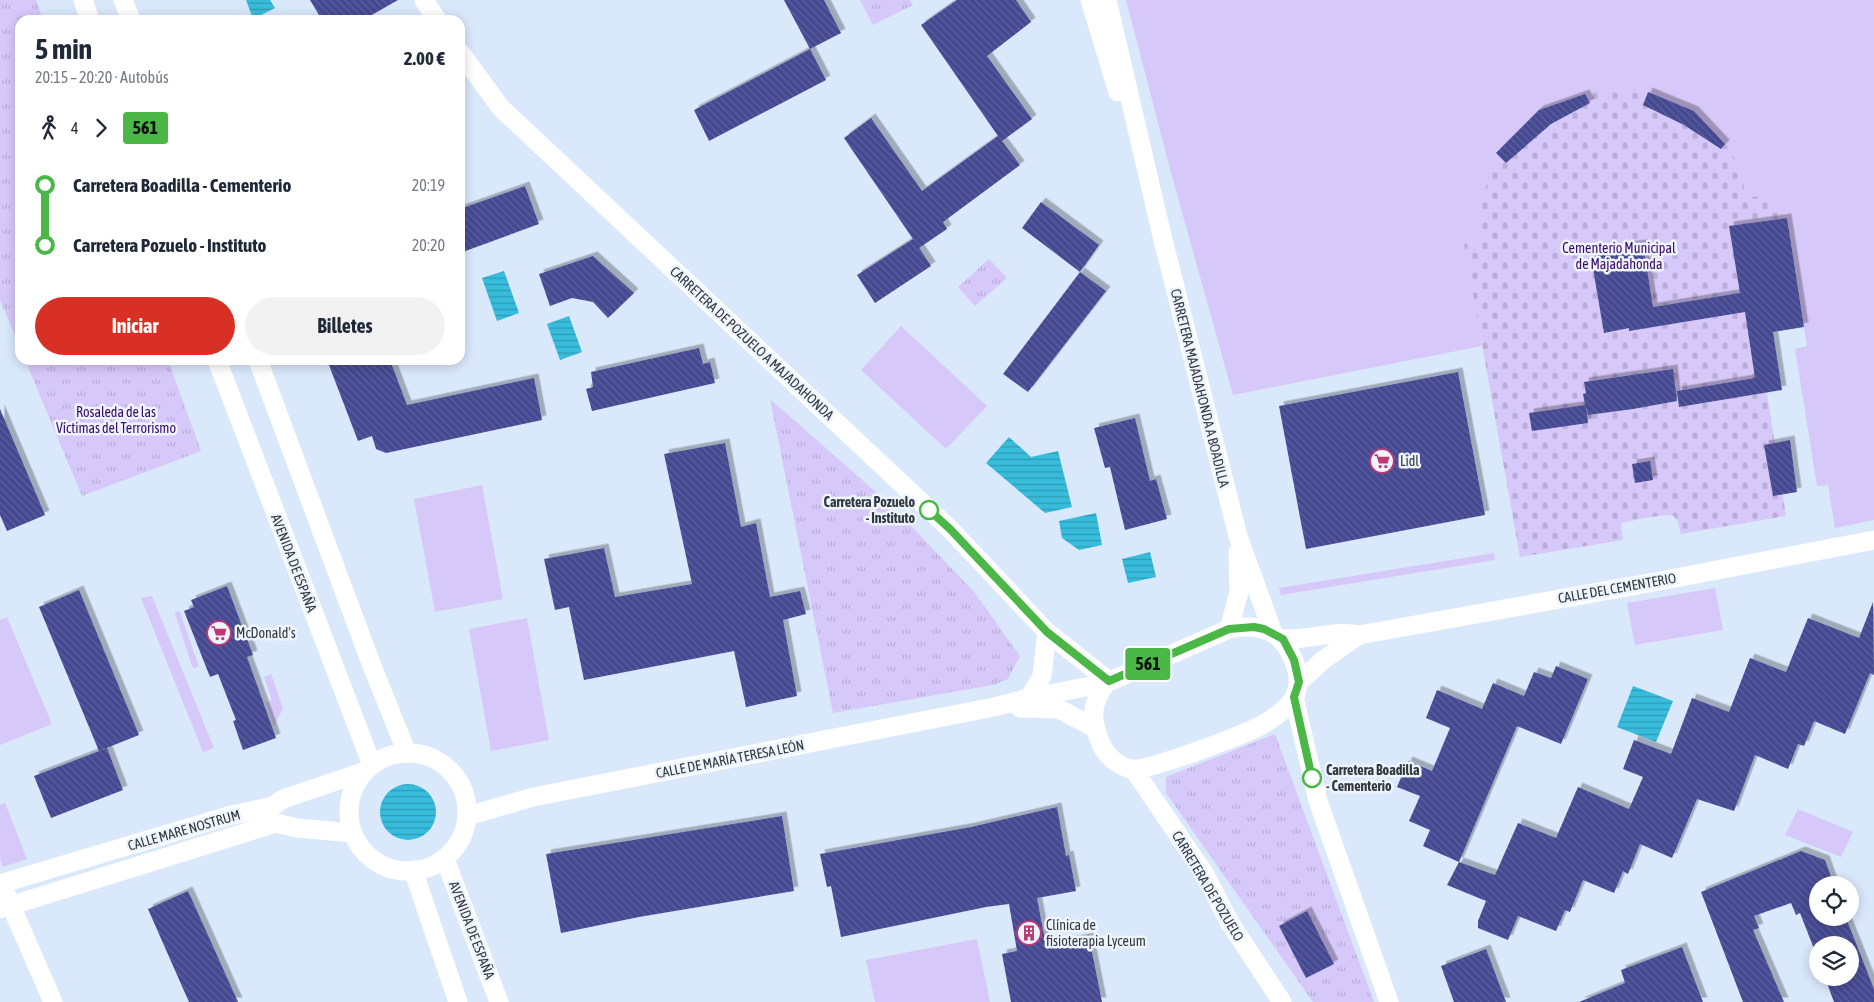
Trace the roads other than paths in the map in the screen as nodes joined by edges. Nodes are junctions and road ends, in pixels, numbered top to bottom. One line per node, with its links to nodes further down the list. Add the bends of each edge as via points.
1 (82, 0): 7 (street)
2 (123, 0): 8 (street)
3 (424, 0): 9 (street)
4 (1090, 0): 12 (street, CARRETERA MAJADAHONDA A BOADILLA)
5 (1102, 0): 10 (street, CARRETERA MAJADAHONDA A BOADILLA)
6 (1107, 0): 10 (street, CARRETERA MAJADAHONDA A BOADILLA)
7 (88, 15)
8 (129, 15)
9 (434, 15)
10 (1119, 46): 12 (street, CARRETERA MAJADAHONDA A BOADILLA)
11 (465, 59): 18 (street, CARRETERA DE POZUELO A MAJADAHONDA, via 502,108 950,529)
12 (1163, 240): 15 (street, CARRETERA MAJADAHONDA A BOADILLA)
13 (219, 365): 27 (street, AVENIDA DE ESPAÑA)
14 (260, 365): 26 (street)
15 (1238, 536): 17 (street, CARRETERA MAJADAHONDA A BOADILLA, via 1239,592); 20 (street, CARRETERA MAJADAHONDA A BOADILLA)
16 (1874, 540): 19 (street, CALLE DEL CEMENTERIO)
17 (1229, 629): 20 (street, via 1254,627); 21 (street)
18 (1047, 632): 21 (street, CARRETERA DE POZUELO A MAJADAHONDA); 23 (street, via 1042,676)
19 (1359, 635): 20 (street, CALLE DEL CEMENTERIO, via 1346,632 1303,638); 22 (street, CALLE DEL CEMENTERIO, via 1323,660)
20 (1278, 636): 22 (street, via 1294,660)
21 (1108, 682): 23 (street, CALLE DE MARÍA TERESA LEÓN); 25 (street, via 1097,696)
22 (1297, 690): 28 (street, via 1282,712 1260,726 1167,762); 40 (street, via 1318,801)
23 (1029, 698): 24 (street, CALLE DE MARÍA TERESA LEÓN)
24 (994, 707): 25 (street, CALLE DE MARÍA TERESA LEÓN, via 1059,709); 30 (street, CALLE DE MARÍA TERESA LEÓN, via 533,797)
25 (1095, 728): 28 (street, via 1104,751 1119,764)
26 (407, 753): 27 (street, via 389,756); 30 (street, via 439,761 451,771 461,784)
27 (369, 768): 29 (street, CALLE MARE NOSTRUM, via 283,799); 31 (street, via 356,784 350,800 349,817)
28 (1134, 770): 39 (street, CARRETERA DE POZUELO, via 1204,873 1230,923)
29 (274, 815): 31 (street, via 298,828); 34 (street, CALLE MARE NOSTRUM, via 228,816); 35 (street, CALLE MARE NOSTRUM)
30 (468, 816): 32 (street, via 460,840)
31 (353, 833): 33 (street, via 362,850 376,862 394,869)
32 (445, 859): 33 (street, via 430,867); 38 (street, AVENIDA DE ESPAÑA)
33 (413, 870): 37 (street)
34 (1, 882): 35 (street)
35 (6, 907): 36 (street)
36 (53, 1002)
37 (458, 1002)
38 (499, 1002)
39 (1282, 1002)
40 (1389, 1002)

